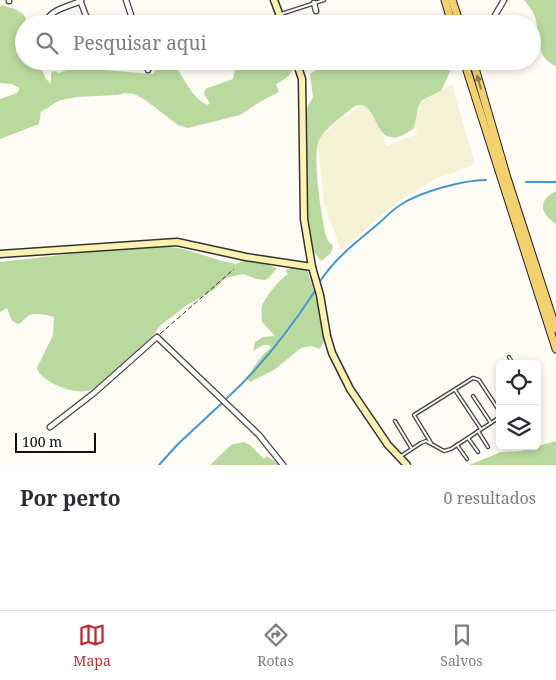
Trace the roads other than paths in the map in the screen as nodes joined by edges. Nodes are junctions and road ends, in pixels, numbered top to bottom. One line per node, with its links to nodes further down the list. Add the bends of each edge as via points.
1 (126, 0): 13 (street)
2 (274, 0): 10 (street)
3 (324, 0): 8 (lane)
4 (445, 0): 14 (main road)
5 (452, 0): 15 (main road)
6 (504, 0): 16 (street)
7 (80, 1): 11 (street); 12 (street)
8 (314, 3): 9 (street); 10 (lane)
9 (316, 11)
10 (280, 14)
11 (49, 15)
12 (85, 15)
13 (131, 15)
14 (449, 15)
15 (457, 15)
16 (495, 15)
17 (299, 70): 21 (street, via 302,79 304,219)
18 (467, 70): 23 (main road)
19 (476, 70): 22 (main road, one-way to 19)
20 (0, 254): 21 (street, via 177,242)
21 (312, 267): 41 (street, via 332,353 350,389 388,445)
22 (556, 329)
23 (556, 349)
24 (509, 357): 25 (lane)
25 (511, 360)
26 (455, 389): 28 (lane, via 476,378); 33 (lane); 36 (lane, via 414,415)
27 (473, 396): 31 (lane)
28 (496, 406)
29 (496, 420): 31 (lane)
30 (395, 421): 39 (lane)
31 (491, 423): 33 (lane)
32 (50, 428): 43 (street, via 94,394 157,337 259,435)
33 (481, 429): 34 (lane)
34 (478, 431): 35 (lane); 38 (lane)
35 (468, 438): 37 (lane); 40 (lane)
36 (431, 442): 37 (lane, via 444,450); 39 (lane, via 420,443)
37 (457, 445): 42 (lane)
38 (488, 447)
39 (412, 449): 41 (lane)
40 (478, 452)
41 (400, 457): 44 (street)
42 (467, 459)
43 (283, 465)
44 (407, 465)

